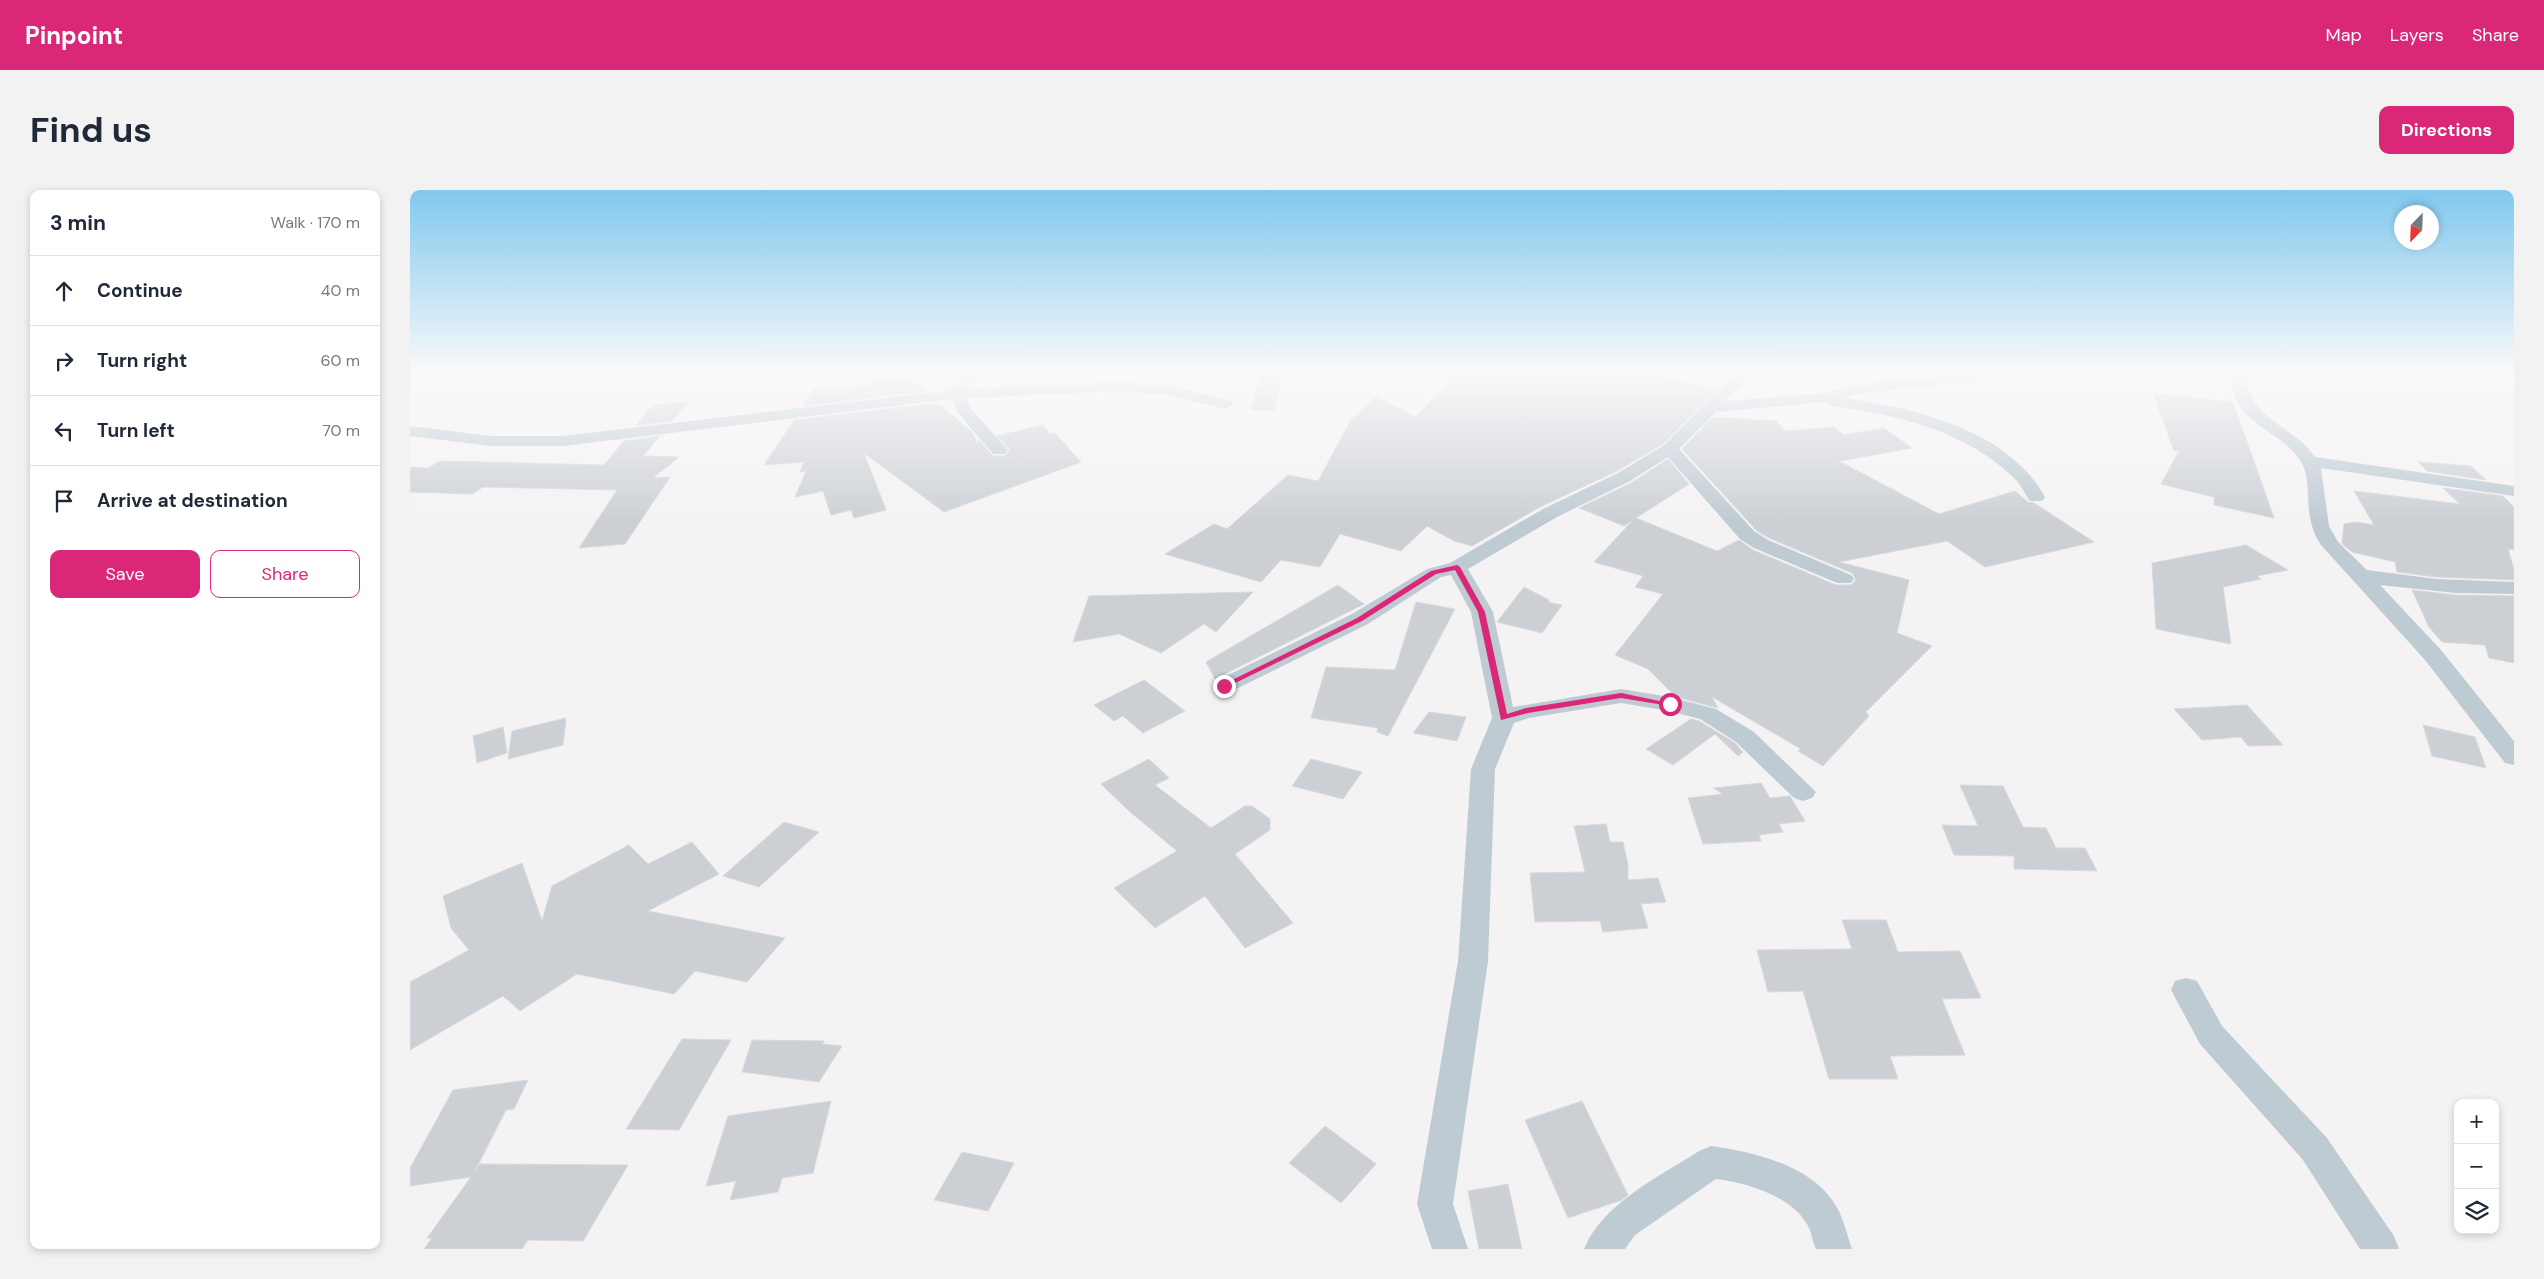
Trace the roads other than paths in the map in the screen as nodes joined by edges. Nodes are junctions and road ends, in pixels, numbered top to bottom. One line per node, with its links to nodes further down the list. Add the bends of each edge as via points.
1 (711, 423): 6 (street, via 563,441 492,441)
2 (976, 423): 8 (street)
3 (1694, 423): 7 (street)
4 (1933, 423): 11 (street, via 2001,457 2034,489)
5 (2263, 423): 9 (street)
6 (410, 431)
7 (1670, 449): 12 (street, via 1624,477 1550,512); 14 (street, via 1747,535)
8 (999, 450)
9 (2309, 461): 10 (street); 13 (street, via 2316,484 2316,520 2340,556)
10 (2514, 492)
11 (2036, 497)
12 (1457, 567): 16 (street, via 1434,573 1360,619); 17 (street, via 1482,612)
13 (2359, 575): 15 (street, via 2420,586); 18 (street, via 2423,644)
14 (1844, 579)
15 (2514, 588)
16 (1224, 686)
17 (1504, 718): 19 (street, via 1526,711 1621,696 1689,709 1708,714 1745,737); 21 (street, via 1483,769 1473,961 1435,1204)
18 (2514, 757)
19 (1803, 792)
20 (2186, 990): 24 (street, via 2211,1035 2315,1149)
21 (1450, 1249)
22 (1602, 1249): 23 (street, via 1622,1223 1711,1162 1757,1170 1802,1193 1823,1218)
23 (1834, 1249)
24 (2380, 1249)

